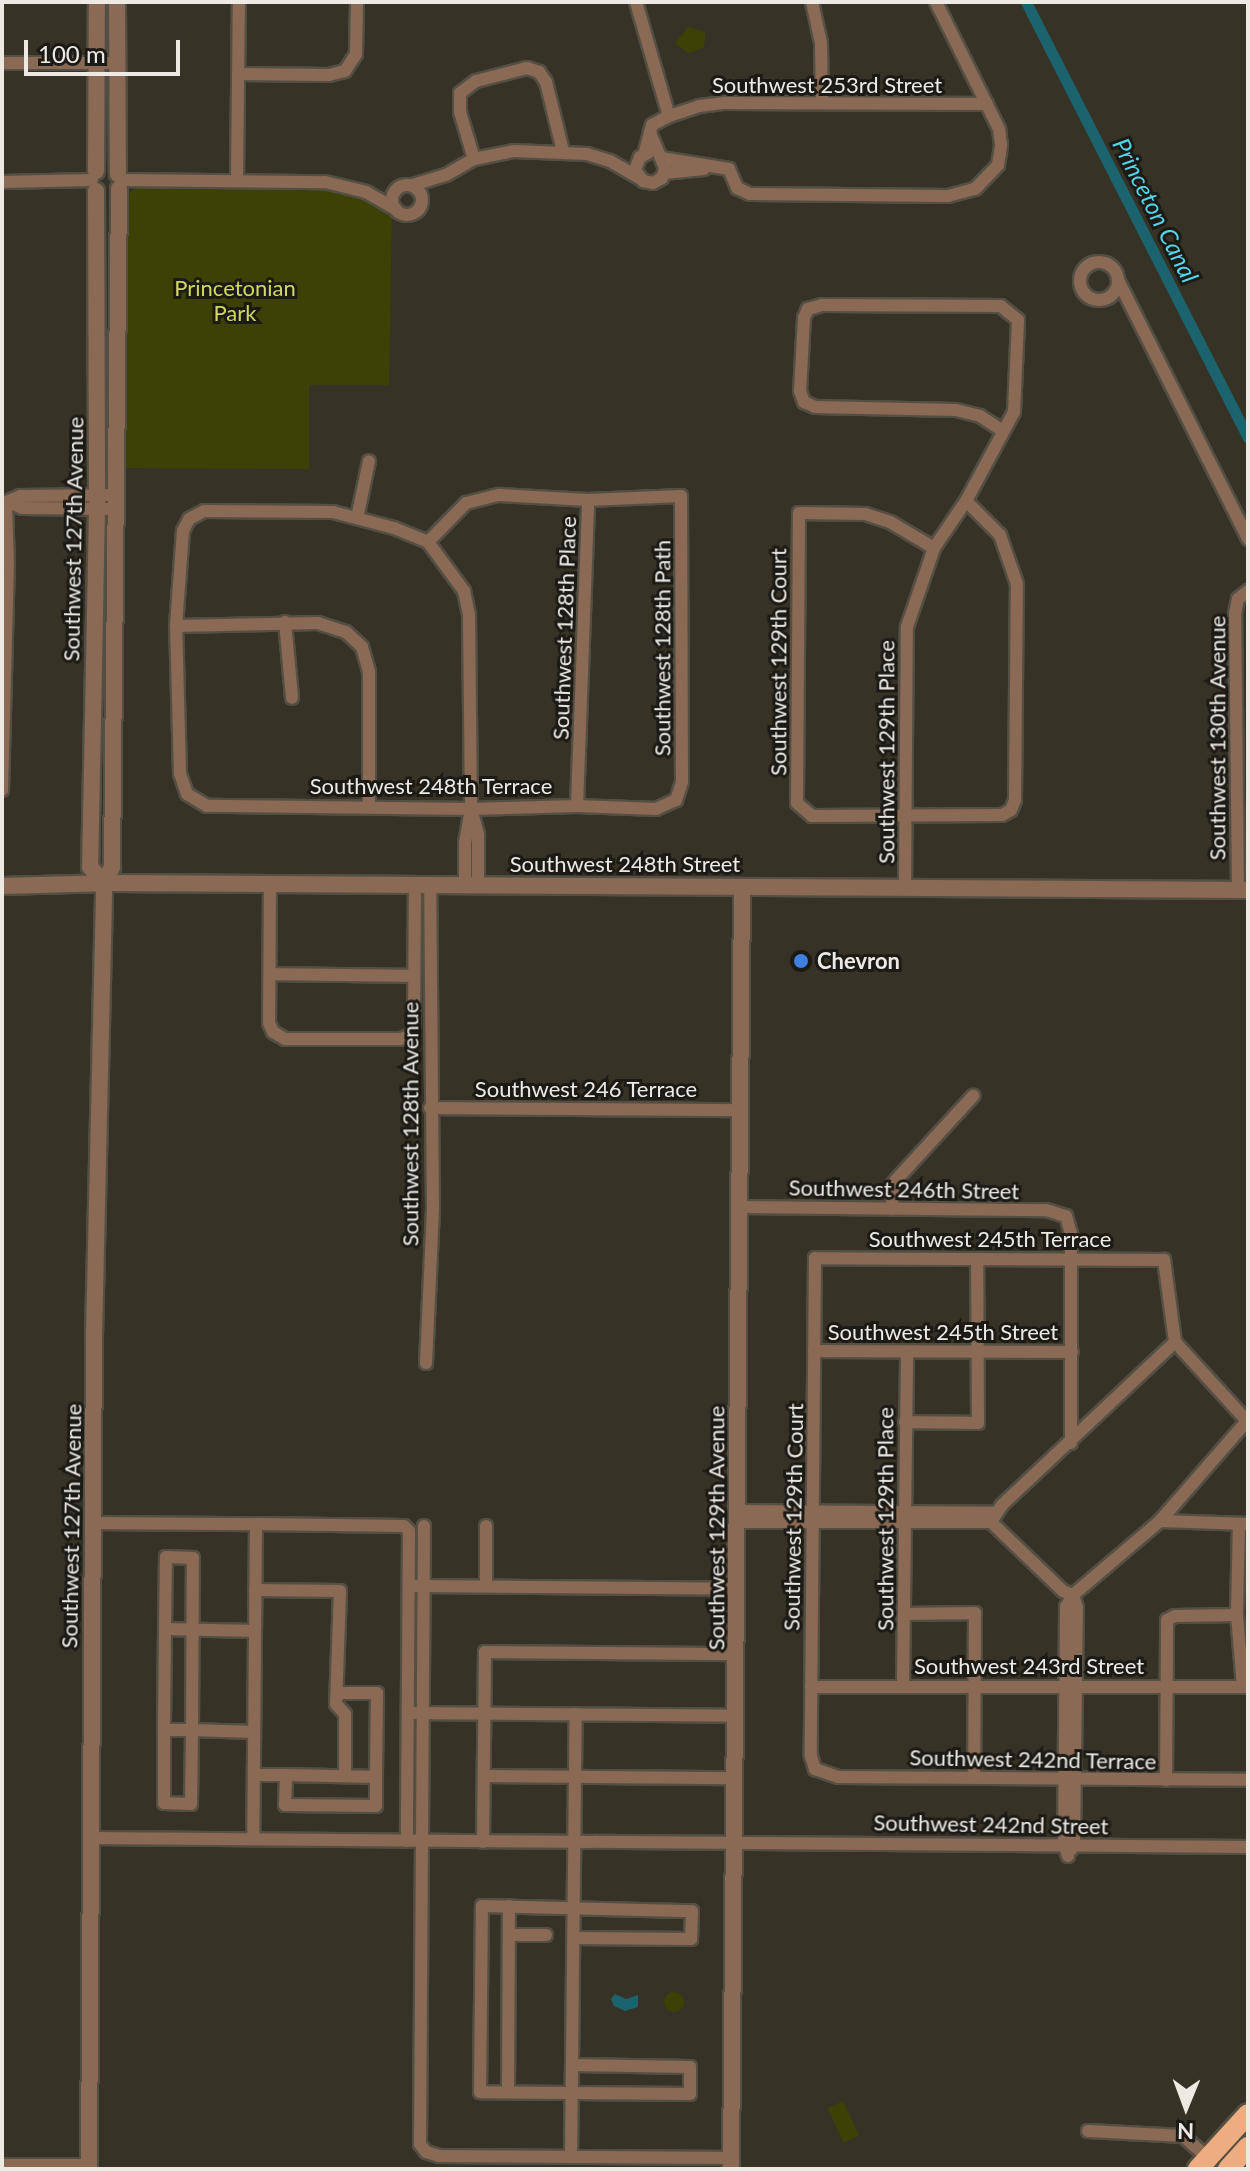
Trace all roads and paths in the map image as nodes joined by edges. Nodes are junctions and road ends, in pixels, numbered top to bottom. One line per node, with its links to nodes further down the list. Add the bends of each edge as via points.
1 (97, 2): 9 (street, Southwest 127th Avenue)
2 (117, 2): 10 (street, Southwest 127th Avenue)
3 (239, 2): 11 (street)
4 (357, 2): 11 (street, via 356,54 349,68 329,75)
5 (636, 2): 14 (street)
6 (812, 2): 12 (street, via 821,43)
7 (936, 2): 13 (street)
8 (2, 63): 9 (street)
9 (97, 63): 10 (street); 25 (street, Southwest 127th Avenue)
10 (117, 63): 26 (street, Southwest 127th Avenue)
11 (238, 74): 27 (street)
12 (822, 103): 13 (street, Southwest 253rd Street); 14 (street, Southwest 253rd Street, via 710,104)
13 (987, 104): 21 (street, via 999,129 1000,158 983,184 957,195 750,194 737,188 729,169)
14 (669, 116): 15 (street)
15 (650, 132): 17 (street); 18 (street)
16 (563, 151): 19 (street, via 514,151); 19 (street, via 546,82 534,69 509,71 463,89 460,112); 20 (street)
17 (642, 156): 18 (street); 20 (street); 24 (street, via 635,170)
18 (660, 157): 21 (street); 22 (street)
19 (474, 159): 23 (street)
20 (610, 161): 24 (street)
21 (707, 168): 22 (street)
22 (664, 173): 24 (street, via 653,183)
23 (446, 175): 29 (street); 32 (street)
24 (639, 178)
25 (95, 181): 26 (street, via 110,168); 26 (street, via 108,196); 28 (street); 38 (street, Southwest 127th Avenue)
26 (119, 181): 27 (street); 37 (street, Southwest 127th Avenue)
27 (237, 181): 31 (street, via 325,182)
28 (2, 182)
29 (413, 185): 30 (street); 32 (street)
30 (395, 191): 31 (street); 33 (street)
31 (366, 192): 33 (street)
32 (422, 201): 33 (street, via 411,215)
33 (395, 209)
34 (1118, 280): 35 (street); 35 (street, via 1111,267 1101,263 1083,271 1080,281 1086,295); 36 (street)
35 (1105, 299): 36 (street)
36 (1130, 309): 47 (street)
37 (117, 343): 38 (street); 44 (street, Southwest 127th Avenue)
38 (96, 344): 43 (street, Southwest 127th Avenue)
39 (1003, 431): 39 (street, Southwest 129th Place, via 1016,402 1018,320 1010,310 822,305 808,309 800,391 804,402 815,407 956,410 980,416); 42 (street, Southwest 129th Place)
40 (369, 461): 46 (street)
41 (588, 500): 48 (street, via 499,495 466,503); 56 (street, Southwest 128th Path, via 681,496 682,782); 57 (street, Southwest 128th Place)
42 (966, 501): 49 (street, Southwest 129th Place); 60 (street, via 1000,535 1017,584 1015,800 1002,815)
43 (97, 502): 44 (street); 45 (street, via 20,496); 61 (street, Southwest 127th Avenue, via 90,867)
44 (115, 502): 61 (street, Southwest 127th Avenue, via 112,867)
45 (6, 504): 53 (street)
46 (357, 518): 48 (street); 52 (street, via 333,512 204,511 189,519 183,531)
47 (1248, 539)
48 (428, 542): 59 (street, via 464,591 469,615)
49 (934, 548): 60 (street, Southwest 129th Place, via 907,627); 60 (street, Southwest 129th Court, via 865,514 799,513 797,803 812,816)
50 (1248, 591): 68 (street, Southwest 130th Avenue, via 1238,599 1235,614)
51 (285, 622): 52 (street); 54 (street); 58 (street, via 318,623 346,632 362,647 369,672)
52 (176, 626): 58 (street, Southwest 248th Terrace, via 180,774 187,794 207,806)
53 (4, 652): 55 (street)
54 (292, 698)
55 (2, 790)
56 (676, 800): 57 (street, Southwest 248th Terrace, via 656,809)
57 (577, 806): 59 (street, Southwest 248th Terrace)
58 (369, 807): 59 (street, Southwest 248th Terrace)
59 (471, 809): 64 (street, via 465,842)
60 (905, 816): 67 (street, Southwest 129th Place)
61 (104, 883): 62 (street, Southwest 248th Street); 65 (street, Southwest 248th Street); 93 (street, Southwest 127th Avenue)
62 (270, 884): 63 (street, Southwest 248th Street); 69 (street)
63 (422, 884): 64 (street, Southwest 248th Street); 70 (street); 72 (street, Southwest 128th Avenue)
64 (472, 885): 66 (street, Southwest 248th Street)
65 (2, 886)
66 (742, 887): 67 (street, Southwest 248th Street); 73 (street, Southwest 129th Avenue)
67 (905, 888): 68 (street, Southwest 248th Street)
68 (1243, 890)
69 (270, 974): 70 (street); 70 (street, via 269,1023 285,1039 409,1036)
70 (414, 976)
71 (973, 1096): 75 (street, via 893,1184)
72 (430, 1108): 73 (street, Southwest 246 Terrace); 84 (street, Southwest 128th Avenue, via 433,1210)
73 (742, 1110): 74 (street, Southwest 129th Avenue)
74 (741, 1207): 75 (street, Southwest 246th Street); 88 (street, Southwest 129th Avenue)
75 (892, 1209): 78 (street, Southwest 246th Street, via 1046,1210 1066,1216)
76 (815, 1258): 77 (street, Southwest 245th Terrace); 80 (street, Southwest 129th Court)
77 (977, 1259): 78 (street, Southwest 245th Terrace); 82 (street)
78 (1072, 1260): 79 (street, Southwest 245th Terrace, via 1164,1260); 83 (street)
79 (1175, 1342): 86 (street); 87 (street)
80 (814, 1351): 81 (street, Southwest 245th Street); 89 (street, Southwest 129th Court)
81 (907, 1352): 82 (street, Southwest 245th Street); 85 (street, Southwest 129th Place)
82 (978, 1352): 83 (street, Southwest 245th Street); 85 (street, via 978,1423)
83 (1072, 1352): 87 (street)
84 (426, 1363)
85 (905, 1422): 90 (street, Southwest 129th Place)
86 (1247, 1422): 92 (street)
87 (1071, 1443): 91 (street)
88 (737, 1516): 89 (street); 101 (street, Southwest 129th Avenue)
89 (812, 1516): 90 (street); 114 (street, Southwest 129th Court)
90 (905, 1517): 91 (street); 104 (street, Southwest 129th Place)
91 (993, 1518): 103 (street, via 1063,1591)
92 (1160, 1521): 95 (street); 103 (street)
93 (93, 1523): 94 (street); 137 (street, Southwest 127th Avenue)
94 (256, 1524): 98 (street, via 404,1526 409,1531); 102 (street)
95 (1243, 1524): 105 (street)
96 (424, 1526): 99 (street)
97 (486, 1526): 100 (street)
98 (409, 1585): 99 (street); 117 (street)
99 (424, 1586): 100 (street); 118 (street)
100 (486, 1586): 101 (street)
101 (737, 1589): 109 (street, Southwest 129th Avenue)
102 (255, 1590): 108 (street); 116 (street, via 340,1591)
103 (1073, 1595): 112 (street, via 1077,1608)
104 (904, 1614): 110 (street, via 975,1613); 111 (street, Southwest 129th Place)
105 (1237, 1615): 113 (street, via 1169,1617); 115 (street)
106 (165, 1629): 107 (street); 107 (street, via 166,1557 193,1558); 122 (street)
107 (193, 1630): 108 (street); 123 (street)
108 (255, 1631): 124 (street)
109 (737, 1654): 119 (street, via 485,1652); 121 (street, Southwest 129th Avenue)
110 (976, 1685): 111 (street, Southwest 243rd Street); 112 (street, Southwest 243rd Street); 133 (street)
111 (903, 1686): 114 (street, Southwest 243rd Street)
112 (1071, 1686): 113 (street, Southwest 243rd Street); 134 (street)
113 (1167, 1686): 115 (street, Southwest 243rd Street); 135 (street)
114 (811, 1687): 125 (street, Southwest 129th Court, via 811,1756)
115 (1245, 1687)
116 (337, 1693): 128 (street, via 336,1704 345,1714); 130 (street, via 377,1693)
117 (407, 1713): 118 (street); 139 (street)
118 (422, 1714): 119 (street); 140 (street)
119 (484, 1714): 120 (street); 129 (street)
120 (576, 1714): 121 (street); 131 (street)
121 (736, 1716): 132 (street, Southwest 129th Avenue)
122 (164, 1730): 123 (street); 123 (street, via 164,1803 191,1804)
123 (192, 1730): 124 (street)
124 (254, 1732): 126 (street)
125 (819, 1773): 133 (street, Southwest 242nd Terrace)
126 (254, 1775): 127 (street); 138 (street)
127 (286, 1775): 128 (street); 130 (street, via 285,1805 376,1806)
128 (345, 1776): 130 (street)
129 (484, 1776): 131 (street); 141 (street)
130 (376, 1777)
131 (575, 1777): 132 (street); 142 (street)
132 (735, 1778): 143 (street, Southwest 129th Avenue)
133 (974, 1778): 134 (street, Southwest 242nd Terrace)
134 (1069, 1778): 135 (street, Southwest 242nd Terrace); 144 (street)
135 (1166, 1780): 136 (street, Southwest 242nd Terrace)
136 (1248, 1780)
137 (89, 1838): 138 (street, Southwest 242nd Street); 162 (street, Southwest 127th Avenue)
138 (253, 1839): 139 (street, Southwest 242nd Street)
139 (407, 1841): 140 (street, Southwest 242nd Street)
140 (421, 1842): 141 (street, Southwest 242nd Street); 158 (street, via 420,2144 439,2156)
141 (483, 1842): 142 (street, Southwest 242nd Street)
142 (575, 1843): 143 (street, Southwest 242nd Street); 147 (street)
143 (734, 1843): 144 (street, Southwest 242nd Street); 159 (street, Southwest 129th Avenue)
144 (1069, 1844): 145 (street, Southwest 242nd Street)
145 (1248, 1847)
146 (509, 1906): 147 (street); 148 (street); 152 (street, via 482,1906 480,2079 480,2092)
147 (574, 1908): 150 (street); 150 (street, via 692,1911 691,1939)
148 (509, 1935): 149 (street); 152 (street)
149 (546, 1935)
150 (574, 1938): 151 (street)
151 (573, 2065): 153 (street); 153 (street, via 690,2067 690,2094)
152 (508, 2092): 153 (street)
153 (572, 2093): 158 (street)
154 (1248, 2114): 160 (highway)
155 (1248, 2127): 160 (highway)
156 (1088, 2131): 160 (street, via 1183,2136)
157 (1248, 2147): 163 (highway)
158 (571, 2157): 159 (street)
159 (731, 2164)
160 (1203, 2164)
161 (2, 2165): 162 (street)
162 (89, 2167)
163 (1228, 2169)

